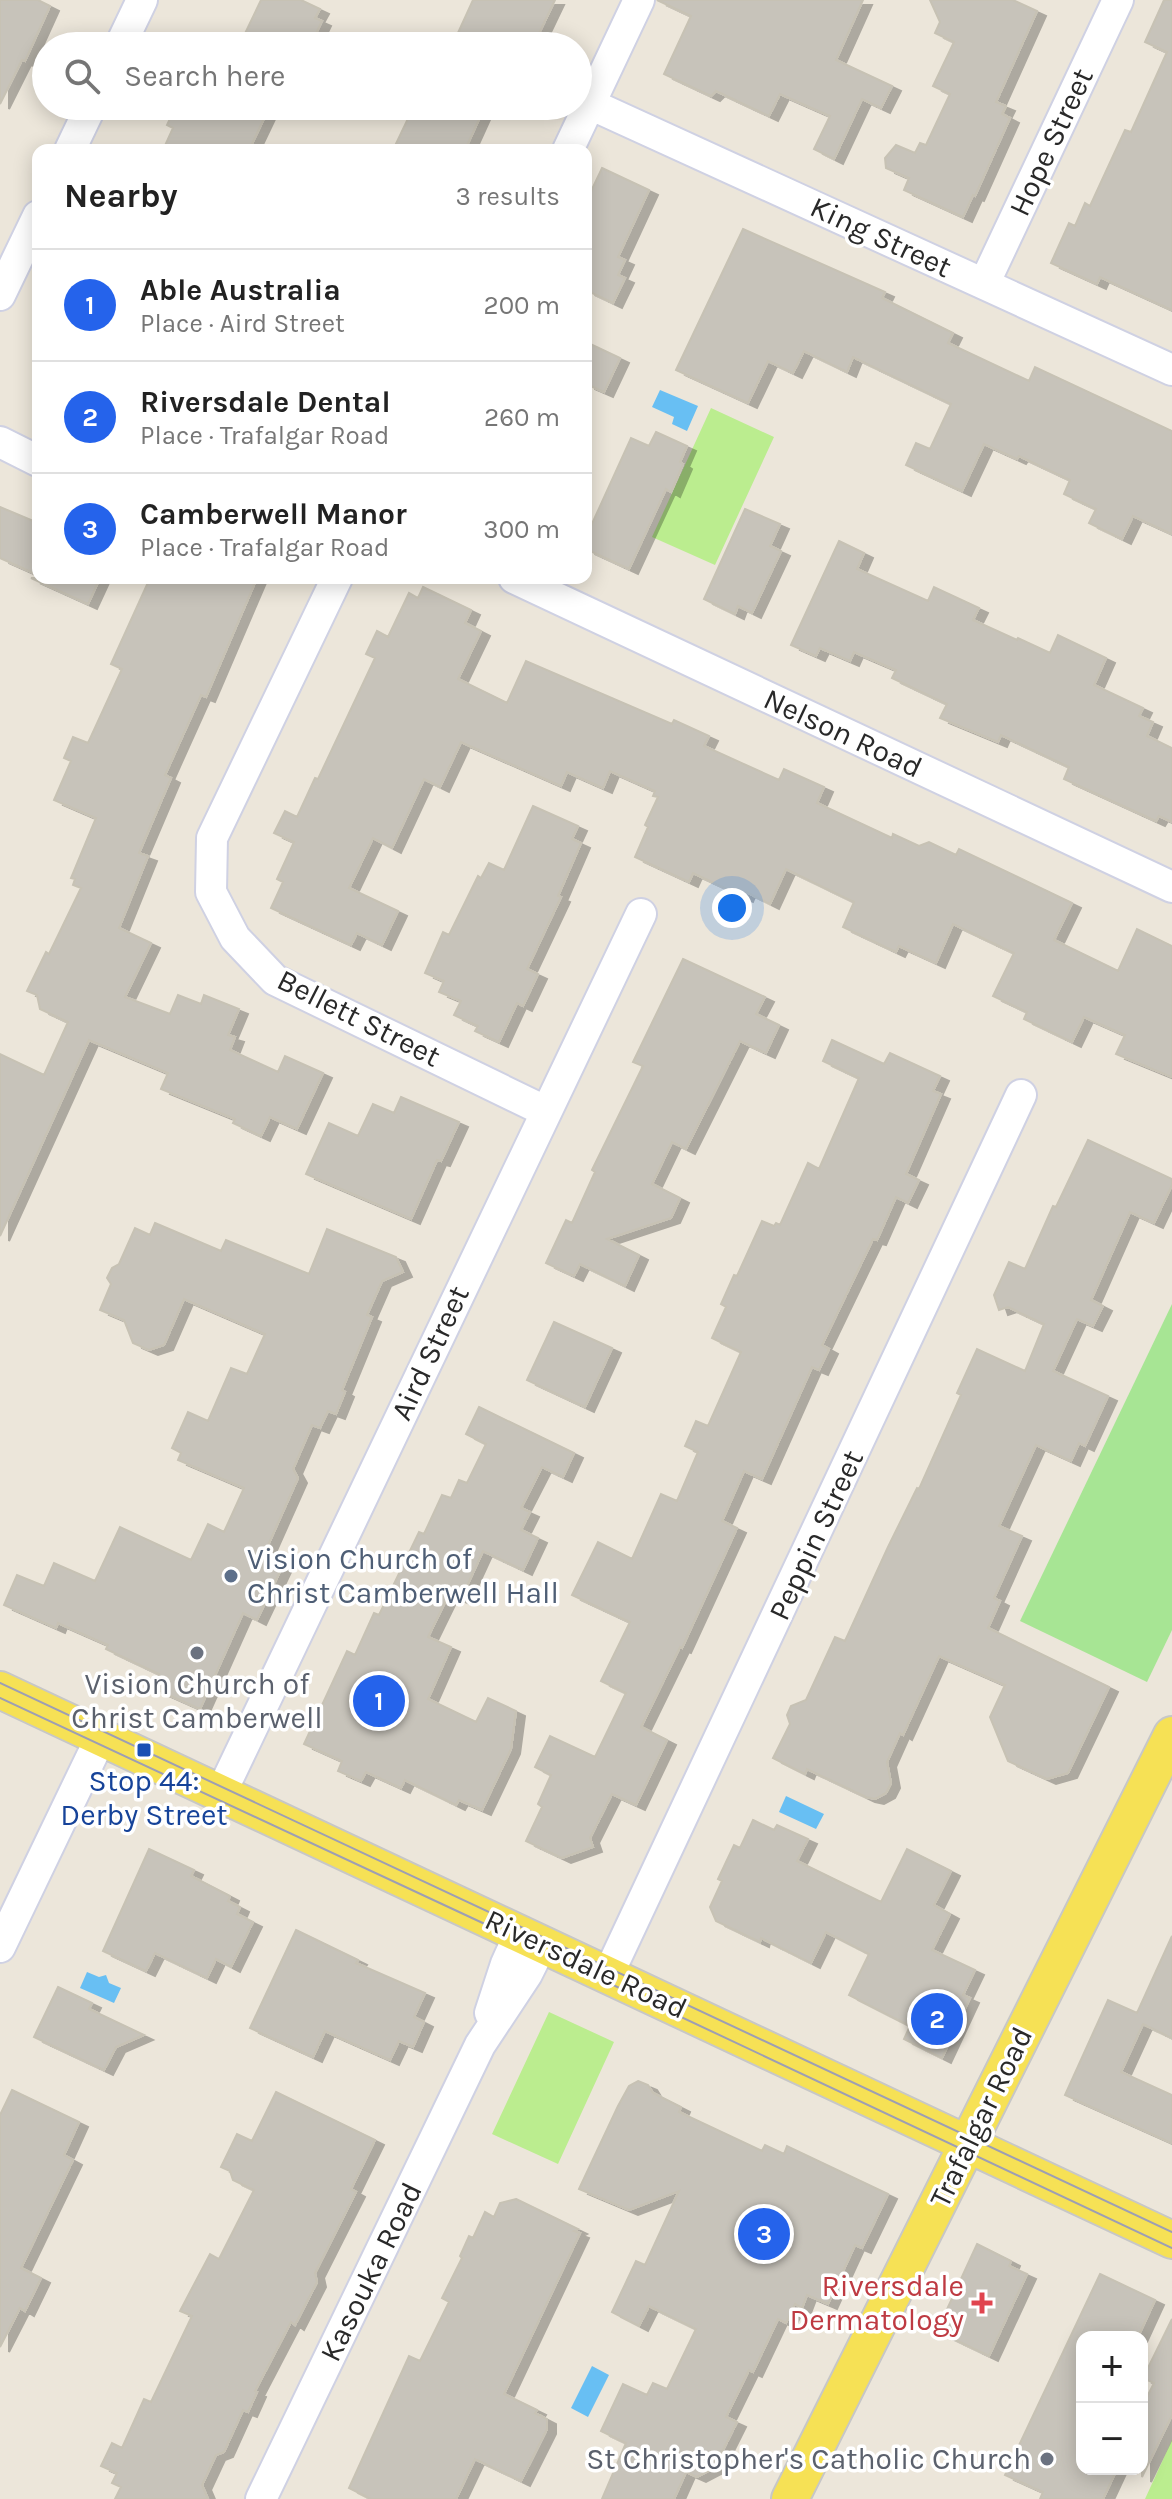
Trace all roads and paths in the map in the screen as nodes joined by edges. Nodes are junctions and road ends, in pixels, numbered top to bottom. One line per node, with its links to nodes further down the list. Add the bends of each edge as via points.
1 (142, 0): 4 (street)
2 (639, 0): 5 (street)
3 (1118, 0): 12 (street, Hope Street)
4 (127, 32)
5 (592, 100)
6 (592, 105): 12 (street, King Street)
7 (84, 120): 9 (street)
8 (582, 120): 10 (street)
9 (73, 144)
10 (571, 144)
11 (32, 228): 13 (street)
12 (984, 284): 14 (street, King Street)
13 (0, 295)
14 (1172, 370)
15 (0, 442): 16 (street)
16 (32, 458)
17 (334, 584): 22 (street, Bellett Street, via 212,838 211,892 235,938 275,980)
18 (527, 584): 19 (street, Nelson Road)
19 (1172, 887)
20 (641, 914): 22 (street, Aird Street)
21 (1021, 1095): 29 (street, Peppin Street)
22 (545, 1111): 26 (street, Aird Street)
23 (0, 1690): 25 (main road, Riversdale Road)
24 (1172, 1735): 30 (main road, Trafalgar Road)
25 (101, 1737): 26 (main road, Riversdale Road); 28 (street)
26 (221, 1793): 27 (main road, Riversdale Road)
27 (531, 1939): 29 (main road, Riversdale Road); 32 (street, Kasouka Road, via 527,1974 480,2045)
28 (0, 1947)
29 (608, 1975): 30 (main road, Riversdale Road)
30 (969, 2144): 31 (main road, Riversdale Road); 33 (main road, Trafalgar Road)
31 (1172, 2240)
32 (261, 2499)
33 (790, 2499)

